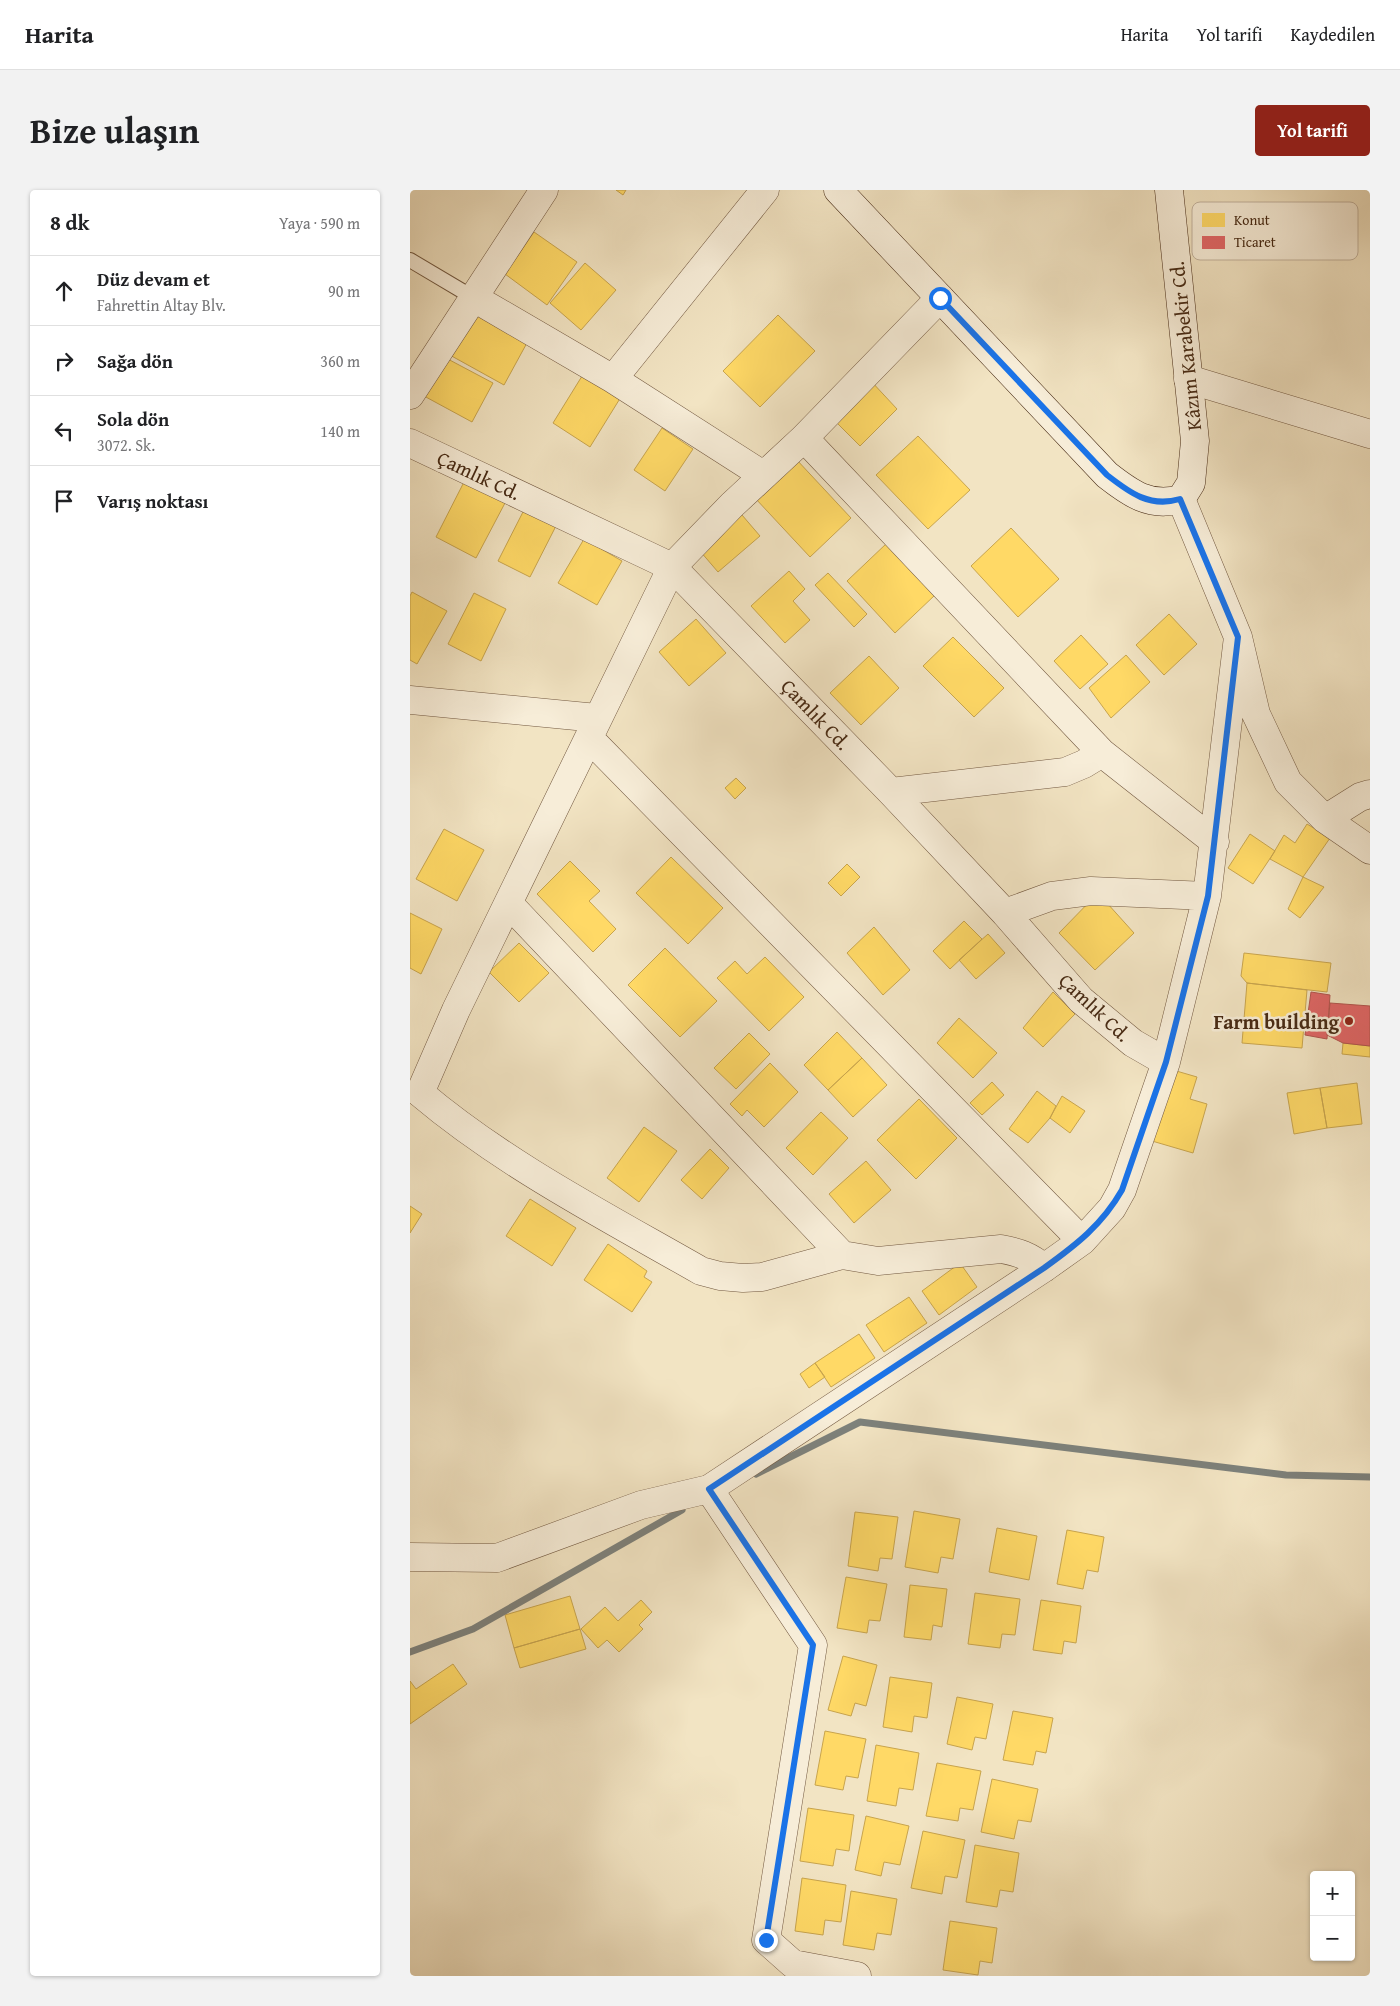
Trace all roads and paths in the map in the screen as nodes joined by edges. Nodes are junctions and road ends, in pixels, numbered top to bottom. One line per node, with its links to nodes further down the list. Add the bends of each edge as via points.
1 (544, 190): 6 (street)
2 (765, 190): 8 (street)
3 (838, 190): 7 (street)
4 (1169, 190): 9 (street, Kâzım Karabekir Cd.)
5 (410, 260): 6 (lane)
6 (474, 298): 8 (street); 10 (street)
7 (940, 298): 12 (street); 15 (street, via 1107,475 1128,491 1152,502 1167,503)
8 (613, 379): 14 (street)
9 (1188, 379): 11 (street); 15 (street, Kâzım Karabekir Cd., via 1194,441 1191,483)
10 (410, 395)
11 (1370, 434)
12 (804, 438): 14 (street); 20 (street)
13 (410, 443): 16 (street, Çamlık Cd.)
14 (763, 475): 16 (street)
15 (1180, 499): 17 (street)
16 (672, 567): 19 (street); 21 (street, Çamlık Cd.)
17 (1238, 637): 23 (street, via 1256,714 1288,782); 24 (street)
18 (410, 700): 19 (street)
19 (593, 728): 27 (street); 31 (street)
20 (1102, 753): 21 (street, via 1065,772); 24 (street)
21 (892, 792): 28 (street, Çamlık Cd.)
22 (1370, 794): 23 (street)
23 (1325, 819): 25 (street)
24 (1215, 842): 26 (street)
25 (1370, 850)
26 (1208, 896): 28 (street, via 1091,891 1052,896); 29 (street)
27 (509, 904): 30 (street); 32 (street)
28 (1005, 913): 29 (street, Çamlık Cd., via 1081,1000 1133,1043)
29 (1166, 1062): 31 (street, via 1122,1190 1108,1214)
30 (415, 1102): 32 (street, via 701,1271 720,1276 762,1277)
31 (1082, 1241): 33 (street)
32 (842, 1255): 33 (street, via 878,1261 1001,1249 1018,1252)
33 (1044, 1268): 34 (street)
34 (709, 1489): 35 (street, via 641,1505 497,1558); 36 (street, via 813,1645 766,1940 793,1964)
35 (410, 1557)
36 (857, 1976)

